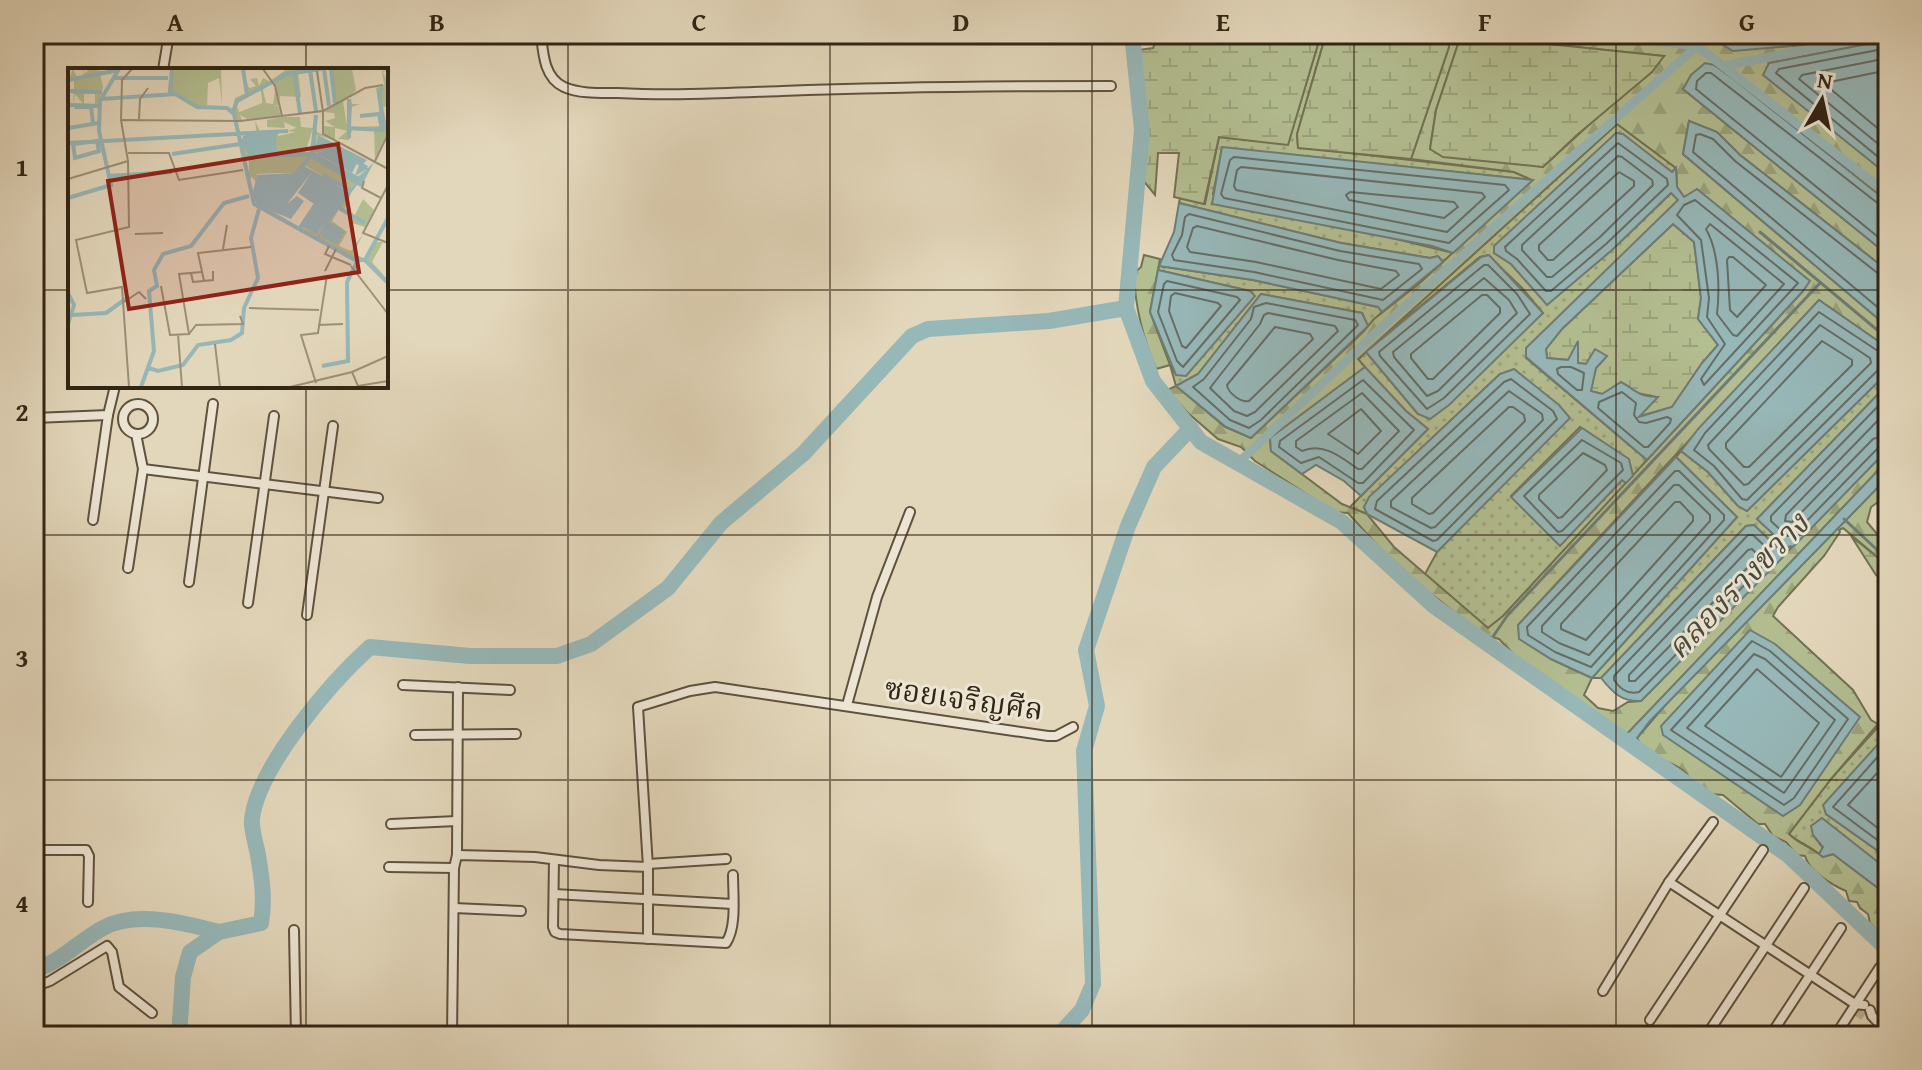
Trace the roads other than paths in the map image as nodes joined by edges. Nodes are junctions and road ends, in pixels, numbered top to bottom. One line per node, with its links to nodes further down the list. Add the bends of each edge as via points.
1 (169, 34): 3 (street)
2 (541, 34): 4 (street, via 545,64 554,80 575,91 595,93)
3 (163, 68)
4 (1111, 86)
5 (115, 388): 7 (street)
6 (213, 404): 14 (street)
7 (109, 412): 8 (street); 10 (street); 19 (street)
8 (123, 416): 12 (street, via 125,428); 12 (street, via 136,404 150,410 151,425)
9 (274, 416): 15 (street)
10 (34, 418)
11 (333, 426): 16 (street)
12 (136, 434): 13 (street)
13 (143, 469): 14 (street); 20 (street)
14 (203, 478): 15 (street); 21 (street)
15 (264, 485): 16 (street); 22 (street)
16 (323, 492): 17 (street); 23 (street)
17 (378, 498)
18 (910, 512): 27 (street, ซอยเจริญศีล, via 877,597)
19 (93, 520)
20 (128, 568)
21 (189, 582)
22 (248, 603)
23 (307, 615)
24 (403, 685): 25 (street)
25 (458, 687): 26 (street); 29 (street)
26 (510, 690)
27 (847, 705): 28 (street, ซอยเจริญศีล, via 1048,736); 40 (street, ซอยเจริญศีล, via 715,687 638,707)
28 (1073, 727)
29 (457, 734): 30 (street); 31 (street); 32 (street)
30 (516, 734)
31 (415, 735)
32 (457, 821): 34 (street); 37 (street)
33 (1713, 822): 44 (street)
34 (391, 824)
35 (34, 850): 48 (street, via 86,850)
36 (1763, 850): 52 (street)
37 (457, 855): 39 (street); 42 (street)
38 (726, 859): 40 (street)
39 (554, 860): 40 (street); 46 (street)
40 (648, 865): 47 (street)
41 (389, 867): 42 (street)
42 (454, 868): 50 (street)
43 (733, 875): 49 (street)
44 (1669, 882): 52 (street); 60 (street)
45 (1804, 888): 56 (street)
46 (554, 894): 47 (street); 55 (street, via 557,933)
47 (649, 899): 49 (street); 55 (street)
48 (88, 902)
49 (733, 904): 55 (street, via 726,943)
50 (454, 908): 51 (street); 66 (street)
51 (521, 911)
52 (1719, 916): 56 (street); 63 (street)
53 (1841, 928): 58 (street)
54 (294, 930): 65 (street)
55 (648, 939)
56 (1765, 946): 58 (street); 67 (street)
57 (1880, 967): 61 (street)
58 (1810, 976): 61 (street); 68 (street)
59 (34, 987): 62 (street, via 107,946 119,987)
60 (1603, 991)
61 (1863, 1010): 64 (street); 69 (street)
62 (152, 1013)
63 (1650, 1020)
64 (1886, 1031)
65 (296, 1036)
66 (452, 1036)
67 (1706, 1036)
68 (1770, 1036)
69 (1835, 1036)

